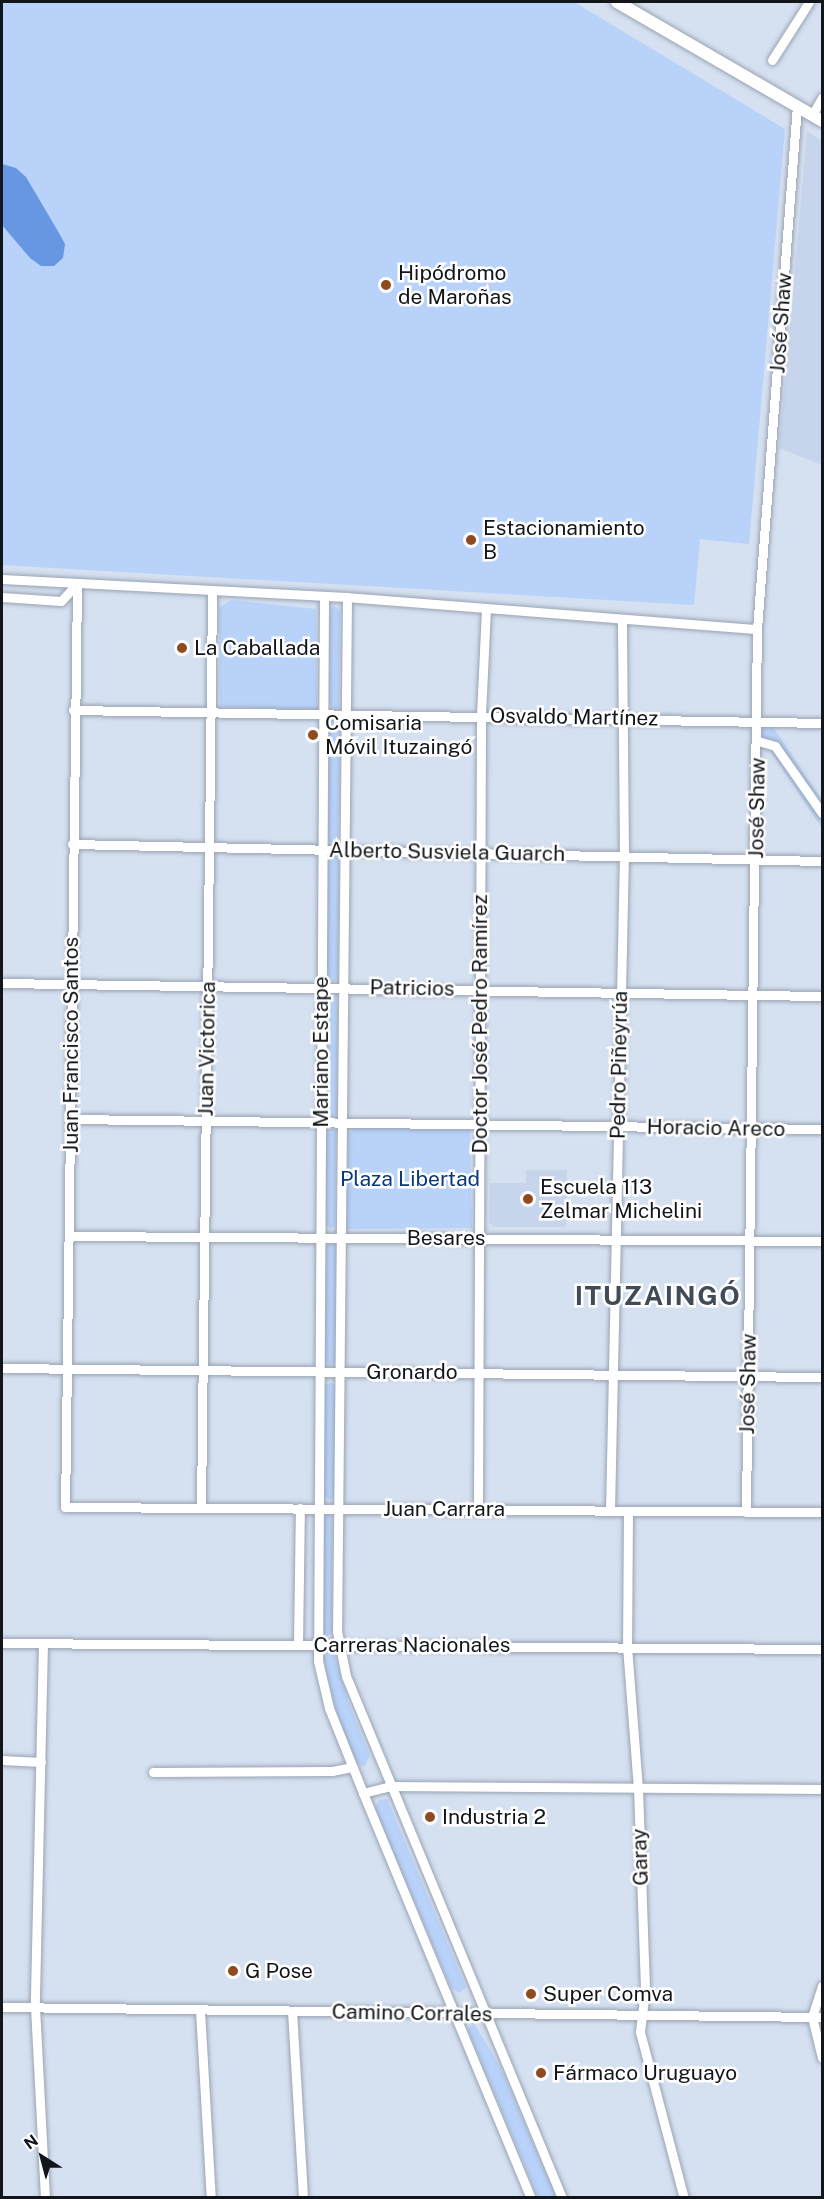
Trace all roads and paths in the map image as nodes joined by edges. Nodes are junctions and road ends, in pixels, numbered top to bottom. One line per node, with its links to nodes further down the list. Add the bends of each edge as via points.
1 (617, 2): 5 (main road)
2 (809, 2): 3 (street)
3 (772, 60)
4 (822, 98): 6 (street)
5 (797, 106): 6 (main road); 15 (street, José Shaw)
6 (817, 118)
7 (2, 579): 8 (street)
8 (77, 584): 9 (street); 11 (street, via 61,601); 16 (street, Juan Francisco Santos)
9 (212, 590): 10 (street); 17 (street, Juan Victorica)
10 (324, 596): 12 (street); 19 (street, Mariano Estape)
11 (2, 597)
12 (347, 597): 13 (street); 20 (street, Mariano Estape)
13 (486, 610): 14 (street); 18 (street, Doctor José Pedro Ramírez)
14 (622, 619): 15 (street); 21 (street, Pedro Piñeyrúa)
15 (758, 629): 22 (street, José Shaw)
16 (73, 710): 17 (street, Osvaldo Martínez); 26 (street, Juan Francisco Santos)
17 (211, 712): 19 (street, Osvaldo Martínez); 27 (street, Juan Victorica)
18 (481, 715): 20 (street, Osvaldo Martínez); 21 (street, Osvaldo Martínez); 30 (street, Doctor José Pedro Ramírez)
19 (323, 716): 20 (street, Osvaldo Martínez); 28 (street, Mariano Estape)
20 (346, 716): 29 (street, Mariano Estape)
21 (623, 718): 22 (street, Osvaldo Martínez); 31 (street, Pedro Piñeyrúa)
22 (758, 721): 23 (street, Osvaldo Martínez); 24 (street, José Shaw)
23 (822, 723)
24 (758, 741): 25 (street, via 775,746); 32 (street, José Shaw)
25 (822, 813)
26 (72, 844): 27 (street, Alberto Susviela Guarch); 35 (street, Juan Francisco Santos)
27 (210, 847): 28 (street, Alberto Susviela Guarch); 36 (street, Juan Victorica)
28 (322, 849): 29 (street, Alberto Susviela Guarch); 37 (street, Mariano Estape)
29 (345, 850): 30 (street, Alberto Susviela Guarch); 38 (street, Mariano Estape)
30 (482, 853): 31 (street, Alberto Susviela Guarch); 39 (street, Doctor José Pedro Ramírez)
31 (624, 856): 32 (street, Alberto Susviela Guarch); 40 (street, Pedro Piñeyrúa)
32 (757, 859): 33 (street, Alberto Susviela Guarch); 41 (street, José Shaw)
33 (822, 861)
34 (2, 983): 35 (street, Patricios)
35 (72, 984): 36 (street, Patricios); 43 (street, Juan Francisco Santos)
36 (208, 985): 37 (street, Patricios); 44 (street, Juan Victorica)
37 (321, 986): 38 (street, Patricios); 45 (street, Mariano Estape)
38 (344, 987): 39 (street, Patricios); 46 (street, Mariano Estape)
39 (479, 988): 40 (street, Patricios); 47 (street, Doctor José Pedro Ramírez)
40 (621, 992): 41 (street, Patricios); 48 (street, Pedro Piñeyrúa)
41 (754, 995): 42 (street, Patricios); 49 (street, José Shaw)
42 (822, 996)
43 (70, 1119): 44 (street, Horacio Areco); 51 (street, Juan Francisco Santos)
44 (206, 1120): 45 (street, Horacio Areco); 52 (street, Juan Victorica)
45 (321, 1122): 46 (street, Horacio Areco); 53 (street, Mariano Estape)
46 (343, 1123): 47 (street, Horacio Areco); 54 (street, Mariano Estape)
47 (478, 1125): 48 (street, Horacio Areco); 55 (street, Doctor José Pedro Ramírez)
48 (618, 1127): 49 (street, Horacio Areco); 56 (street, Pedro Piñeyrúa)
49 (753, 1129): 50 (street, Horacio Areco); 57 (street, José Shaw)
50 (822, 1129)
51 (70, 1236): 52 (street, Besares); 60 (street, Juan Francisco Santos)
52 (205, 1236): 53 (street, Besares); 61 (street, Juan Victorica)
53 (319, 1237): 54 (street, Besares); 62 (street, Mariano Estape)
54 (342, 1238): 55 (street, Besares); 63 (street, Mariano Estape)
55 (480, 1238): 56 (street, Besares); 64 (street, Doctor José Pedro Ramírez)
56 (615, 1239): 57 (street, Besares); 65 (street, Pedro Piñeyrúa)
57 (750, 1240): 58 (street, Besares); 66 (street, José Shaw)
58 (822, 1240)
59 (2, 1368): 60 (street, Gronardo)
60 (66, 1369): 61 (street, Gronardo); 68 (street, Juan Francisco Santos)
61 (202, 1370): 62 (street, Gronardo); 69 (street, Juan Victorica)
62 (318, 1371): 63 (street, Gronardo); 72 (street, Mariano Estape)
63 (340, 1372): 64 (street, Gronardo); 71 (street, Mariano Estape)
64 (478, 1373): 65 (street, Gronardo); 73 (street, Doctor José Pedro Ramírez)
65 (612, 1374): 66 (street, Gronardo); 75 (street, Pedro Piñeyrúa)
66 (748, 1376): 67 (street, Gronardo); 76 (street, José Shaw)
67 (822, 1377)
68 (65, 1507): 69 (street, Juan Carrara)
69 (201, 1508): 70 (street, Juan Carrara)
70 (300, 1508): 72 (street, Juan Carrara); 80 (street)
71 (339, 1508): 72 (street, Juan Carrara); 73 (street, Juan Carrara); 82 (street, Mariano Estape)
72 (317, 1509): 81 (street, Mariano Estape)
73 (478, 1509): 75 (street, Juan Carrara)
74 (628, 1510): 75 (street, Juan Carrara); 76 (street, Juan Carrara); 83 (street, Garay)
75 (610, 1511)
76 (746, 1512): 77 (street, Juan Carrara)
77 (822, 1512)
78 (2, 1643): 79 (street, Carreras Nacionales)
79 (43, 1643): 80 (street, Carreras Nacionales); 86 (street)
80 (298, 1645): 81 (street, Carreras Nacionales)
81 (317, 1645): 82 (street, Carreras Nacionales); 87 (street, Mariano Estape, via 324,1690)
82 (340, 1645): 83 (street, Carreras Nacionales); 89 (street, Mariano Estape, via 346,1676)
83 (627, 1646): 84 (street, Carreras Nacionales); 90 (street, Garay)
84 (822, 1649)
85 (2, 1760): 86 (street)
86 (41, 1762): 95 (street)
87 (352, 1767): 88 (street, via 332,1771); 92 (street, Mariano Estape)
88 (153, 1772)
89 (391, 1786): 90 (street); 92 (street); 99 (street, Mariano Estape)
90 (638, 1788): 91 (street); 100 (street, Garay)
91 (822, 1789)
92 (363, 1793): 98 (street, Mariano Estape)
93 (822, 1986): 101 (street)
94 (2, 2007): 95 (street, Camino Corrales)
95 (36, 2007): 96 (street, Camino Corrales); 104 (street)
96 (200, 2010): 97 (street, Camino Corrales); 105 (street)
97 (292, 2011): 98 (street, Camino Corrales); 106 (street)
98 (454, 2014): 99 (street, Camino Corrales); 107 (street, Mariano Estape)
99 (484, 2014): 100 (street, Camino Corrales); 108 (street, Mariano Estape)
100 (642, 2014): 101 (street, Camino Corrales); 109 (street, Garay, via 640,2032)
101 (812, 2017): 102 (street, Camino Corrales); 103 (street)
102 (822, 2017)
103 (822, 2058)
104 (45, 2198)
105 (211, 2198)
106 (303, 2198)
107 (531, 2198)
108 (562, 2198)
109 (684, 2198)

